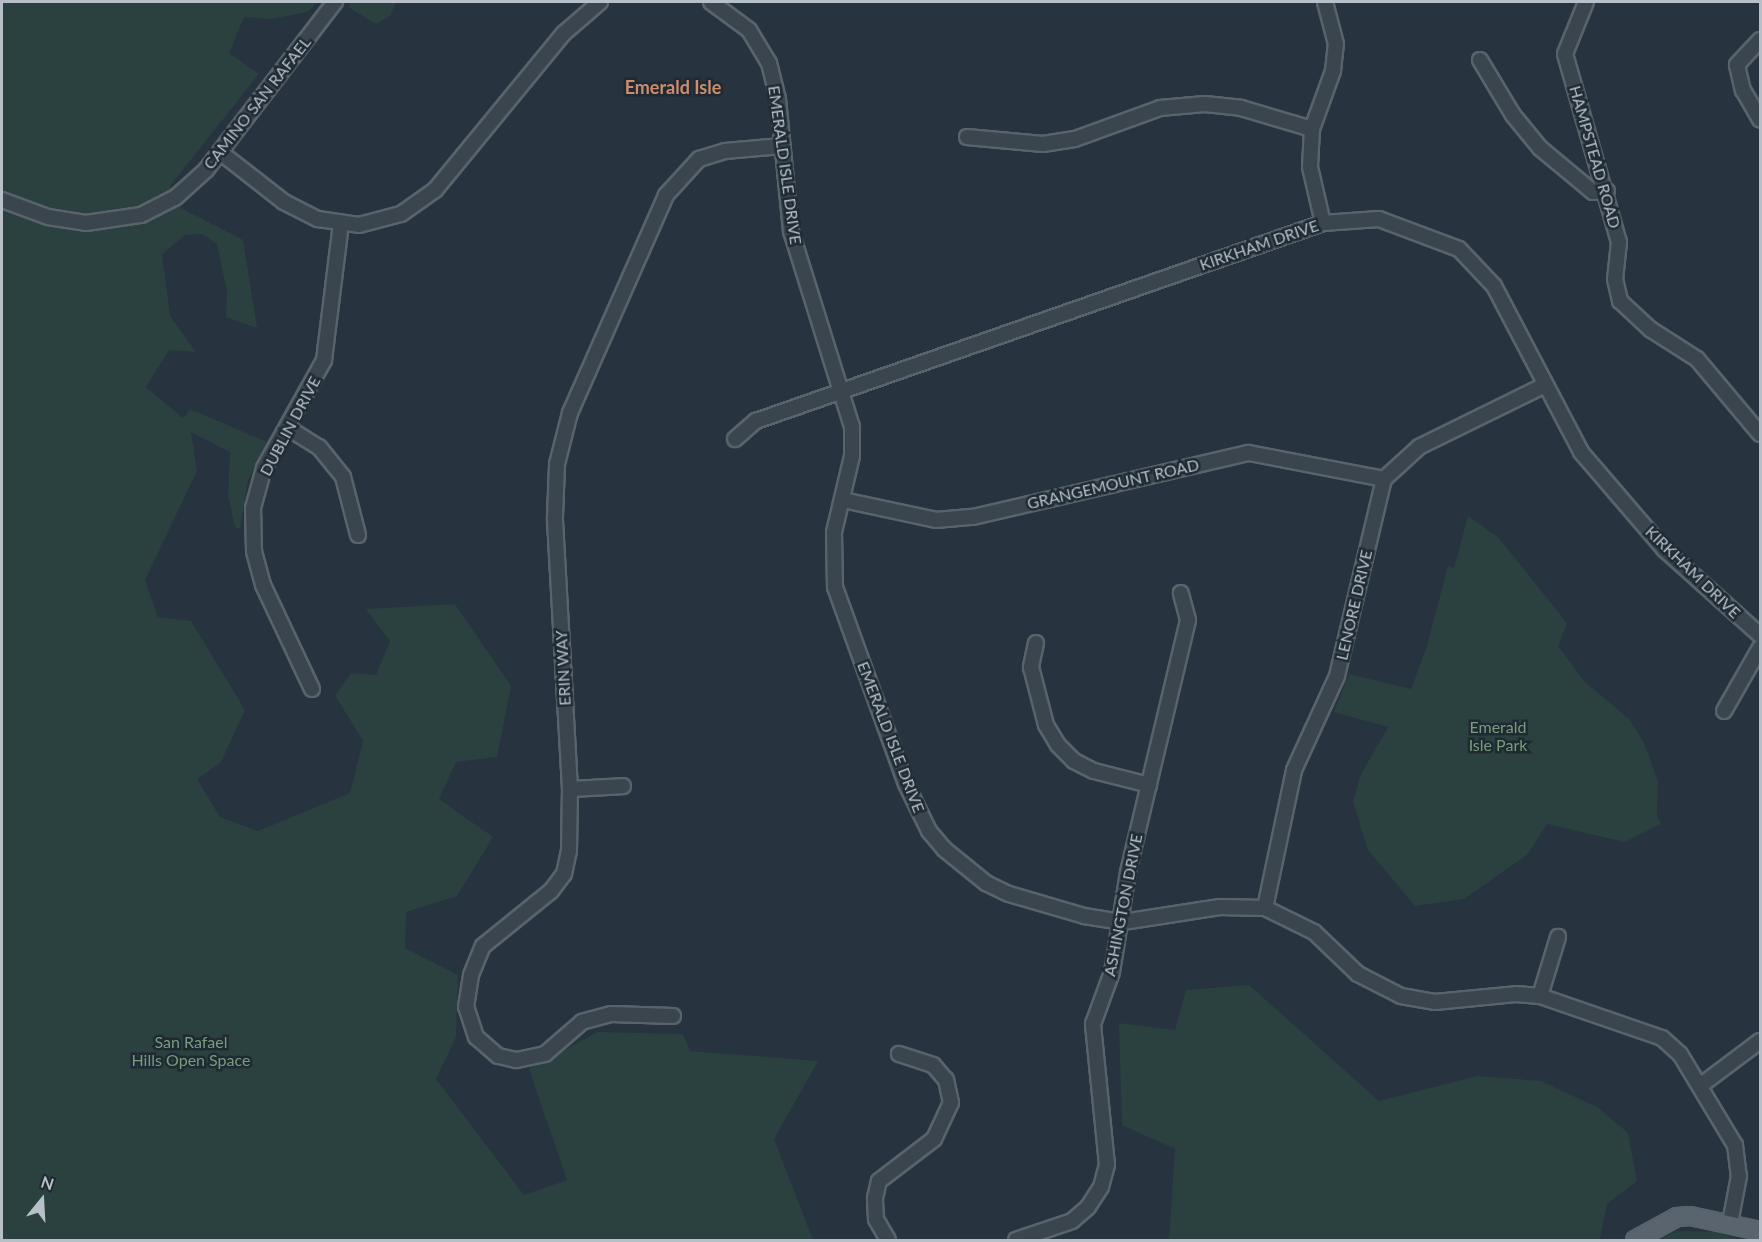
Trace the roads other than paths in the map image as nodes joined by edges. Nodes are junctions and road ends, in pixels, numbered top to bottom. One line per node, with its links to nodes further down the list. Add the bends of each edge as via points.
1 (335, 2): 12 (street, CAMINO SAN RAFAEL)
2 (600, 2): 16 (street, via 563,34 435,190 418,204 383,220)
3 (711, 2): 11 (street, EMERALD ISLE DRIVE, via 748,30 769,63 778,99)
4 (1325, 2): 9 (street, via 1333,25 1335,53 1333,71)
5 (1586, 2): 13 (street, HAMPSTEAD ROAD, via 1565,54)
6 (1761, 40): 8 (street, via 1737,65 1743,90)
7 (1480, 60): 13 (street, via 1513,115 1540,148 1593,192)
8 (1761, 120)
9 (1312, 129): 10 (street, via 1241,108 1205,104 1160,108 1106,129 1054,142); 15 (street, via 1310,167)
10 (967, 137)
11 (782, 146): 18 (street, EMERALD ISLE DRIVE, via 791,231); 33 (street, ERIN WAY, via 725,151 699,159 666,195 570,413 557,465 555,517)
12 (220, 152): 14 (street, CAMINO SAN RAFAEL, via 175,198 141,215 109,222 67,221); 16 (street, via 289,205 318,219)
13 (1607, 191): 20 (street, HAMPSTEAD ROAD, via 1619,242 1615,279 1620,301 1650,329 1697,358)
14 (2, 201)
15 (1323, 223): 17 (street, KIRKHAM DRIVE, via 1379,219 1459,249 1494,286); 18 (street, KIRKHAM DRIVE)
16 (342, 224): 19 (street, DUBLIN DRIVE, via 327,348)
17 (1545, 385): 22 (street, via 1419,447); 26 (street, KIRKHAM DRIVE, via 1581,452 1664,549)
18 (843, 389): 21 (street, KIRKHAM DRIVE, via 756,421); 23 (street, EMERALD ISLE DRIVE, via 853,444)
19 (288, 428): 24 (street, via 319,447 337,468); 29 (street, DUBLIN DRIVE, via 264,468 253,508 254,551 263,585)
20 (1761, 434)
21 (735, 439)
22 (1384, 479): 23 (street, GRANGEMOUNT ROAD, via 1249,453 973,517 936,520); 34 (street, LENORE DRIVE, via 1337,676 1294,770)
23 (843, 500): 35 (street, EMERALD ISLE DRIVE, via 832,553 836,587 906,783 929,831 962,866 1002,890 1084,916)
24 (358, 535)
25 (1181, 593): 31 (street, ASHINGTON DRIVE, via 1188,620)
26 (1761, 635)
27 (1036, 643): 31 (street, via 1031,668 1046,725 1058,745 1074,761 1094,771)
28 (1761, 648): 30 (street)
29 (312, 689)
30 (1724, 711)
31 (1149, 785): 35 (street, ASHINGTON DRIVE, via 1128,872)
32 (623, 786): 33 (street)
33 (570, 789): 38 (street, ERIN WAY, via 569,850 564,874 551,891 483,946 471,975 466,1007 476,1037 498,1056 523,1059 545,1054 582,1022 612,1014)
34 (1265, 908): 35 (street, EMERALD ISLE DRIVE, via 1220,907); 37 (street, EMERALD ISLE DRIVE, via 1314,932 1358,974 1401,996 1435,1002 1516,994)
35 (1123, 922): 45 (street, ASHINGTON DRIVE, via 1091,1036 1107,1165 1101,1187 1088,1207 1072,1221)
36 (1558, 937): 37 (street)
37 (1540, 996): 41 (street, EMERALD ISLE DRIVE, via 1662,1038 1680,1054)
38 (672, 1016)
39 (1761, 1041): 41 (street)
40 (899, 1054): 44 (street, via 933,1065 946,1080 951,1103 934,1139 879,1181 876,1219)
41 (1700, 1086): 42 (street, EMERALD ISLE DRIVE, via 1730,1134 1739,1159)
42 (1730, 1223): 43 (main road); 46 (main road, via 1677,1217)
43 (1761, 1231)
44 (888, 1240)
45 (1016, 1240)
46 (1635, 1240)

